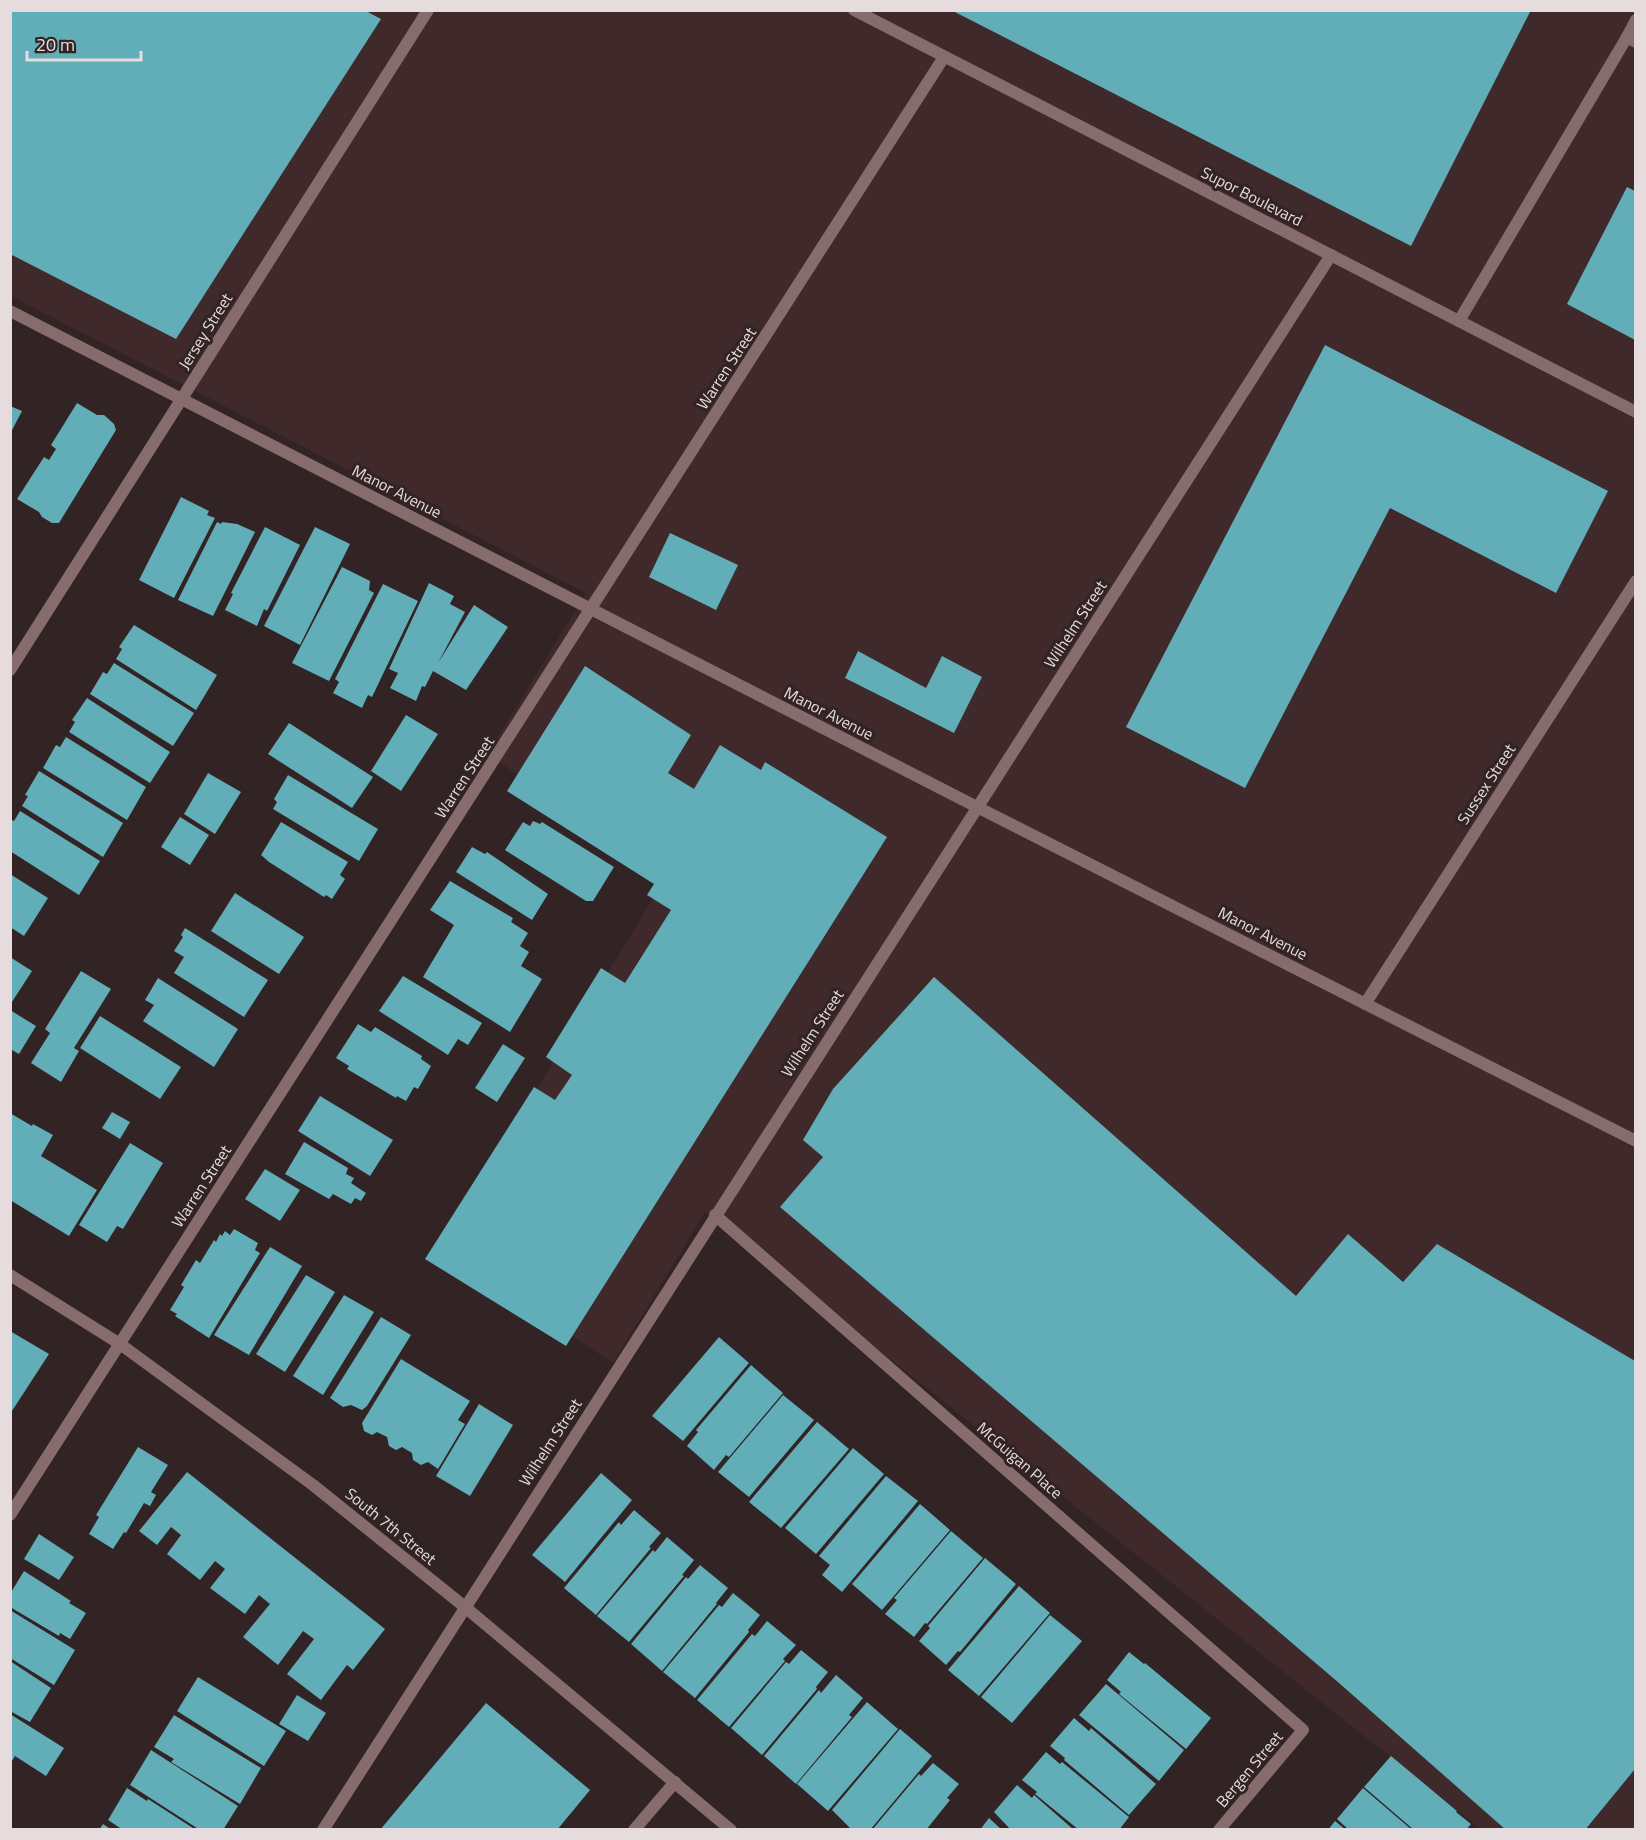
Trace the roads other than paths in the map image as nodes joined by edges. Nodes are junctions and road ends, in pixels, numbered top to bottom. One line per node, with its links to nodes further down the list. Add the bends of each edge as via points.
1 (428, 10): 9 (street, Jersey Street)
2 (854, 10): 5 (street, Supor Boulevard)
3 (1635, 20): 4 (street)
4 (1631, 39): 8 (street)
5 (944, 57): 6 (street, Supor Boulevard); 12 (street, Warren Street)
6 (1331, 255): 8 (street, Supor Boulevard); 14 (street, Wilhelm Street)
7 (10, 311): 9 (street, Manor Avenue)
8 (1459, 321): 10 (street, Supor Boulevard)
9 (182, 399): 12 (street, Manor Avenue); 13 (street, Jersey Street)
10 (1635, 412)
11 (1635, 581): 15 (street, Sussex Street)
12 (590, 610): 14 (street, Manor Avenue); 19 (street, Warren Street)
13 (10, 670)
14 (977, 807): 15 (street, Manor Avenue); 17 (street, Wilhelm Street)
15 (1365, 1004): 16 (street, Manor Avenue)
16 (1635, 1141)
17 (715, 1215): 21 (street, Wilhelm Street); 22 (street, McGuigan Place)
18 (10, 1275): 19 (street, South 7th Street)
19 (120, 1344): 20 (street, Warren Street); 21 (street, South 7th Street, via 313,1485)
20 (10, 1515)
21 (465, 1607): 23 (street, South 7th Street); 24 (street, Wilhelm Street)
22 (1303, 1730): 27 (street, Bergen Street)
23 (675, 1782): 25 (street); 26 (street, South 7th Street)
24 (323, 1830)
25 (634, 1830)
26 (731, 1830)
27 (1220, 1830)

